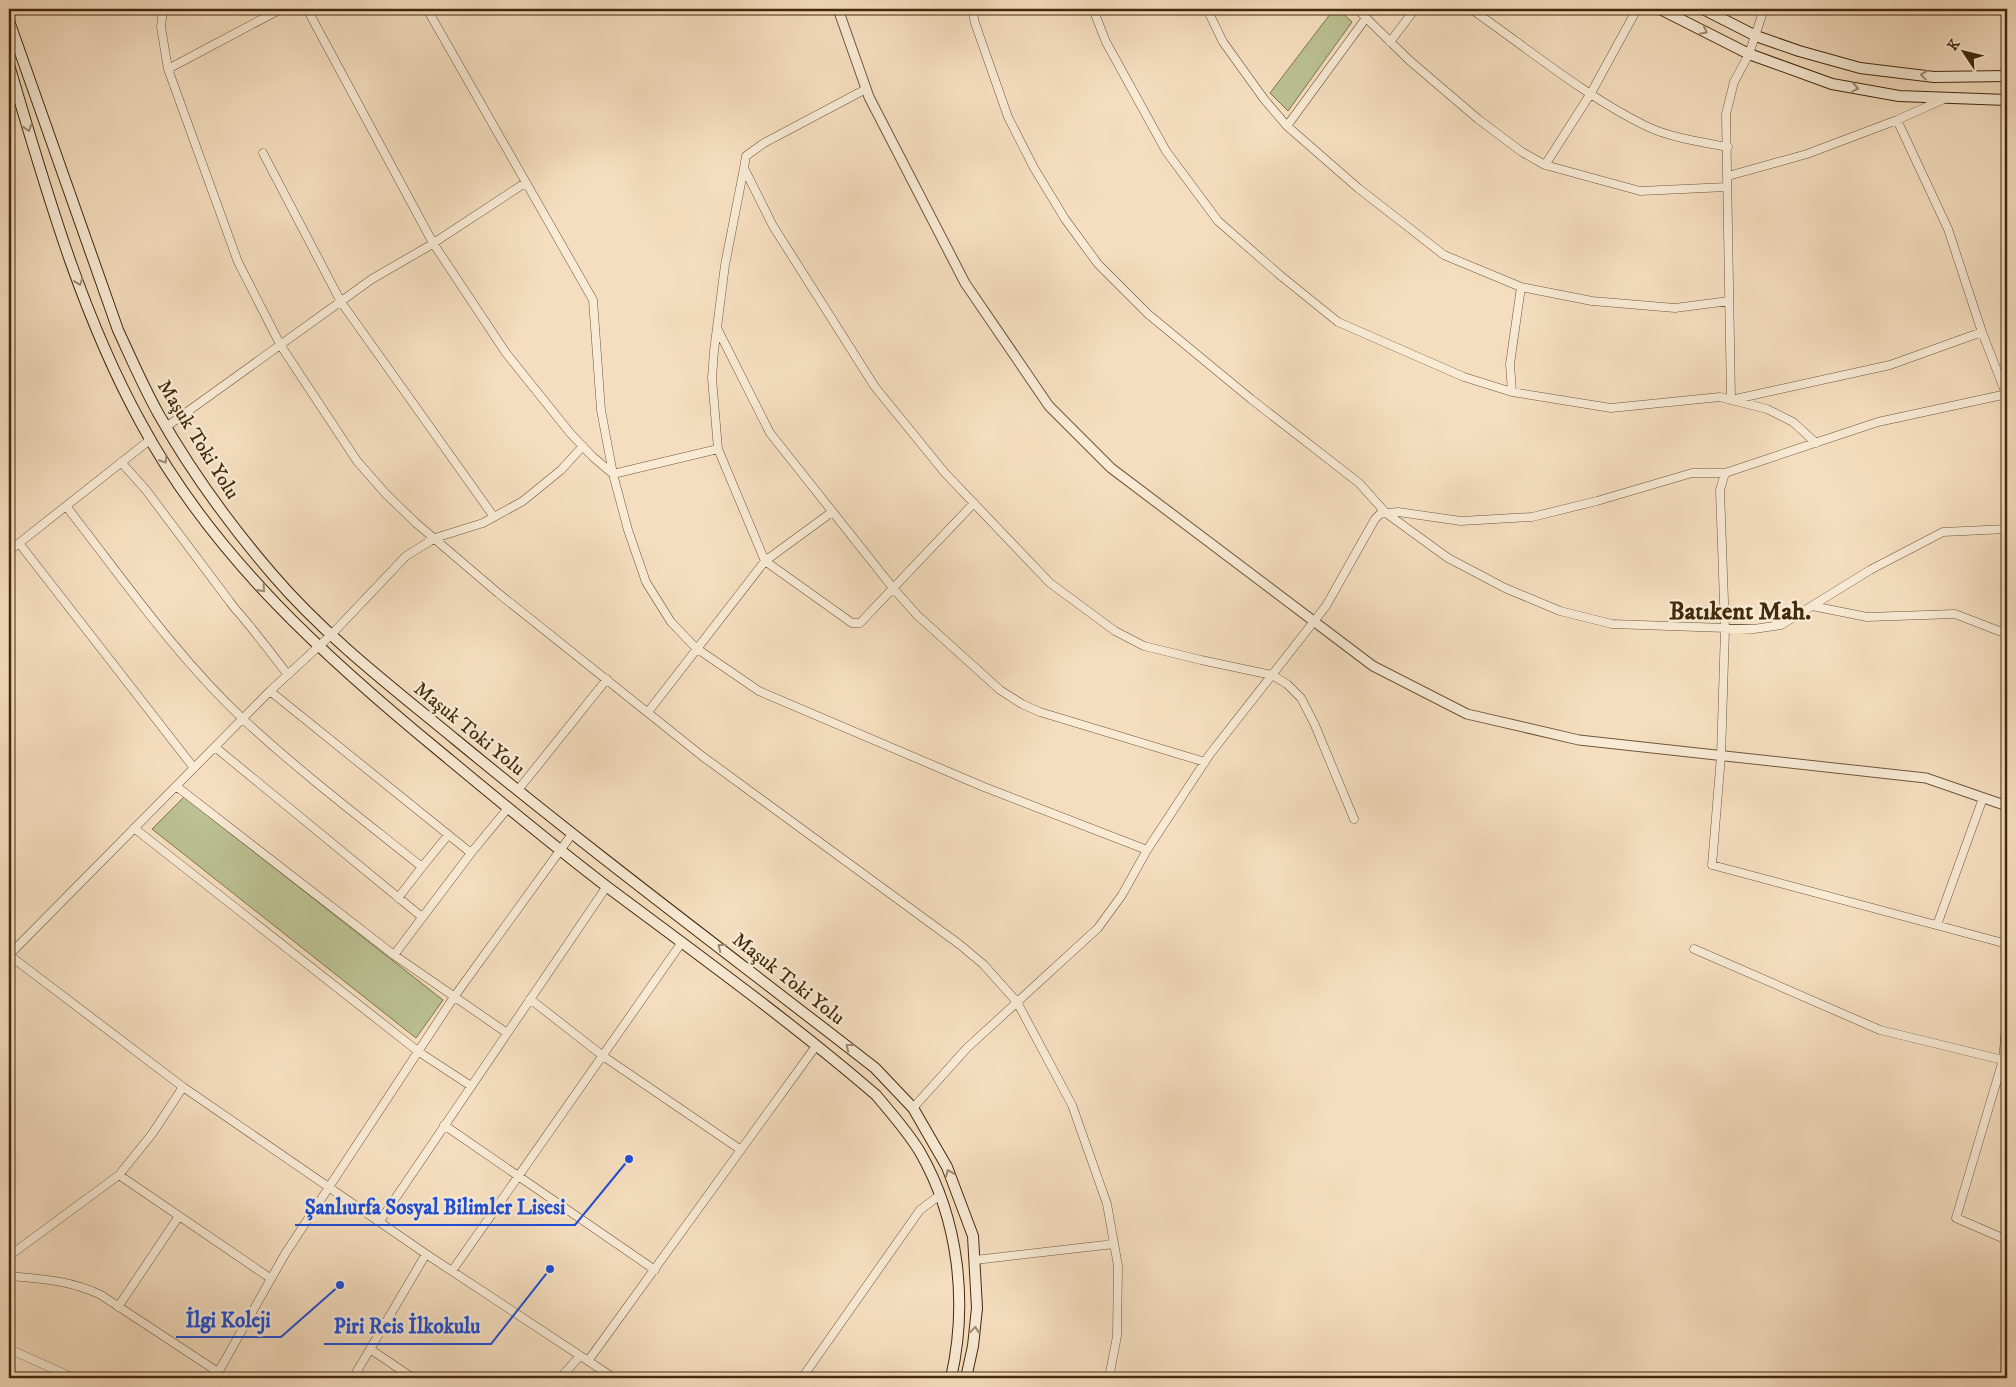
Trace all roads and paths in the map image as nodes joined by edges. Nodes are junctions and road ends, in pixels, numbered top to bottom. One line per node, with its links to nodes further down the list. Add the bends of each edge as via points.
1 (162, 9): 21 (street, via 161,26)
2 (281, 9): 21 (street)
3 (307, 9): 36 (street)
4 (428, 9): 34 (street)
5 (838, 9): 23 (street)
6 (972, 9): 57 (street, via 1008,117 1065,220 1098,264 1148,314 1251,400 1359,483)
7 (1093, 9): 43 (street, via 1106,42 1166,151 1218,221 1338,322 1464,377)
8 (1207, 9): 28 (street, via 1223,42)
9 (1415, 9): 18 (street)
10 (1471, 9): 24 (street)
11 (1637, 9): 24 (street)
12 (1660, 9): 19 (main road, one-way to 19)
13 (1703, 9): 17 (main road)
14 (1764, 9): 17 (street)
15 (1362, 12): 18 (street); 28 (street)
16 (9, 22): 46 (main road, Maşuk Toki Yolu, via 118,330)
17 (1756, 36): 19 (street); 22 (main road, one-way to 17, via 1934,77 1860,68)
18 (1390, 42): 31 (street, via 1478,119)
19 (1749, 54): 25 (main road, one-way to 25, via 1832,84 1899,96); 29 (street, via 1734,82 1726,114)
20 (9, 65): 47 (main road, one-way to 47, via 83,296 108,355)
21 (168, 69): 42 (street, via 238,262)
22 (2007, 76)
23 (866, 89): 32 (street, via 764,143 746,156); 66 (street, via 965,283 1049,406 1111,468)
24 (1591, 93): 29 (street, via 1647,126 1673,136); 31 (street)
25 (1946, 98): 26 (main road); 27 (street)
26 (2007, 100)
27 (1897, 120): 33 (street, via 1807,154); 41 (street, via 1948,229)
28 (1287, 126): 37 (street, via 1358,188 1444,255)
29 (1728, 147): 33 (street)
30 (262, 153): 39 (street)
31 (1545, 165): 35 (street, via 1640,191)
32 (744, 168): 40 (street); 54 (street, via 773,226 875,388)
33 (1728, 176): 35 (street)
34 (525, 183): 36 (street); 53 (street, via 593,300 602,410)
35 (1727, 187): 38 (street)
36 (433, 243): 39 (street, via 372,279); 49 (street, via 506,353)
37 (1522, 287): 38 (street, via 1592,301 1676,308); 43 (street, via 1510,364)
38 (1729, 301): 45 (street)
39 (341, 302): 42 (street); 58 (street)
40 (718, 330): 50 (street, via 712,378); 56 (street, via 770,433)
41 (1982, 332): 44 (street); 45 (street, via 1890,365)
42 (281, 346): 46 (street); 60 (street, via 357,461 386,494)
43 (1512, 392): 45 (street, via 1611,408 1720,397)
44 (2007, 394): 48 (street, via 1878,422)
45 (1731, 400): 48 (street, via 1767,409 1793,422)
46 (166, 427): 69 (main road, Maşuk Toki Yolu, via 211,496 273,576)
47 (151, 439): 51 (street); 70 (main road, one-way to 70, via 192,505 284,614)
48 (1816, 443): 52 (street)
49 (583, 446): 53 (street); 58 (street, via 561,470 523,501)
50 (718, 449): 53 (street); 63 (street)
51 (121, 462): 55 (street); 72 (street)
52 (1725, 473): 57 (street, via 1692,473 1532,517 1461,521 1408,512); 67 (street, via 1720,490)
53 (613, 474): 71 (street, via 646,582 671,622)
54 (974, 504): 64 (street); 73 (street, via 1050,583 1115,631 1144,646)
55 (66, 506): 61 (street); 77 (street, via 185,658)
56 (832, 512): 63 (street); 64 (street)
57 (1386, 513): 66 (street, via 1375,519); 67 (street, via 1448,558 1505,588 1560,611 1612,624)
58 (494, 517): 60 (street, via 483,524)
59 (2007, 529): 65 (street, via 1944,532 1870,570)
60 (434, 538): 69 (street, via 406,556); 74 (street)
61 (19, 543): 62 (street); 81 (street)
62 (9, 550)
63 (765, 561): 64 (street, via 852,623 860,623); 71 (street)
64 (893, 588): 80 (street, via 917,615 993,683 1022,704)
65 (1812, 606): 67 (street, via 1781,624 1754,629); 68 (street, via 1867,617 1955,614)
66 (1314, 622): 73 (street); 79 (street, via 1373,666 1467,714 1578,740)
67 (1725, 629): 79 (street)
68 (2007, 634)
69 (331, 635): 70 (street); 83 (main road, Maşuk Toki Yolu)
70 (318, 646): 72 (street); 86 (main road, via 381,704)
71 (696, 648): 76 (street); 92 (street, via 776,699 984,787)
72 (288, 675): 75 (street)
73 (1272, 675): 80 (street); 87 (street, via 1301,698)
74 (607, 679): 76 (street); 83 (street)
75 (270, 691): 77 (street); 90 (street)
76 (648, 712): 106 (street, via 702,756 959,944 983,964)
77 (243, 719): 78 (street); 94 (street)
78 (215, 747): 81 (street); 96 (street)
79 (1721, 756): 84 (street, via 1926,778); 98 (street, via 1712,865)
80 (1205, 762): 92 (street)
81 (194, 768): 82 (street)
82 (176, 786): 88 (street); 103 (street)
83 (518, 790): 89 (main road, Maşuk Toki Yolu)
84 (1983, 798): 85 (street); 98 (street)
85 (2007, 806)
86 (508, 808): 91 (main road); 93 (street)
87 (1354, 819)
88 (134, 828): 102 (street); 110 (street)
89 (572, 834): 91 (street); 115 (main road, Maşuk Toki Yolu, one-way to 89, via 875,1068)
90 (448, 835): 93 (street); 94 (street)
91 (561, 850): 95 (main road); 104 (street)
92 (1147, 850): 106 (street, via 1122,895 1098,928)
93 (470, 853): 97 (street)
94 (422, 867): 96 (street)
95 (607, 886): 99 (main road); 105 (street)
96 (398, 898): 97 (street)
97 (422, 917): 103 (street)
98 (1937, 925): 100 (street)
99 (682, 942): 109 (main road); 111 (street)
100 (2007, 944)
101 (1694, 949): 112 (street, via 1880,1030)
102 (9, 955): 114 (street)
103 (394, 955): 104 (street)
104 (454, 997): 108 (street); 110 (street)
105 (530, 999): 108 (street); 111 (street)
106 (1017, 1002): 115 (street, via 967,1048); 125 (street, via 1072,1105 1107,1204)
107 (2007, 1016): 112 (street)
108 (506, 1033): 113 (street)
109 (816, 1046): 117 (street); 121 (main road, via 876,1095 895,1117 920,1152)
110 (419, 1052): 113 (street); 120 (street)
111 (603, 1056): 117 (street); 119 (street)
112 (2005, 1061): 124 (street, via 1956,1218)
113 (471, 1086): 116 (street)
114 (183, 1088): 118 (street); 120 (street)
115 (913, 1108): 128 (main road, Maşuk Toki Yolu, one-way to 115, via 973,1236 947,1167)
116 (444, 1126): 119 (street); 123 (street)
117 (741, 1150): 129 (street)
118 (119, 1175): 122 (street); 127 (street)
119 (519, 1176): 129 (street); 130 (street)
120 (329, 1188): 123 (street); 132 (street)
121 (940, 1196): 144 (street, via 920,1210); 145 (main road, via 956,1252 960,1302 956,1358)
122 (179, 1216): 132 (street); 133 (street)
123 (380, 1221): 126 (street)
124 (2007, 1240)
125 (1114, 1244): 128 (street); 147 (street, via 1118,1266 1117,1336)
126 (426, 1254): 130 (street); 134 (street)
127 (9, 1256)
128 (975, 1260): 146 (main road, Maşuk Toki Yolu, one-way to 128, via 977,1308)
129 (654, 1270): 137 (street)
130 (452, 1271): 136 (street)
131 (9, 1276): 133 (street, via 82,1286)
132 (270, 1278): 138 (street)
133 (118, 1307): 138 (street)
134 (370, 1349): 140 (street); 141 (street)
135 (9, 1350): 139 (street)
136 (580, 1356): 137 (street); 142 (street)
137 (588, 1361): 143 (street)
138 (216, 1375)
139 (74, 1378)
140 (354, 1378)
141 (413, 1378)
142 (560, 1378)
143 (614, 1378)
144 (802, 1378)
145 (951, 1378)
146 (966, 1378)
147 (1109, 1378)

